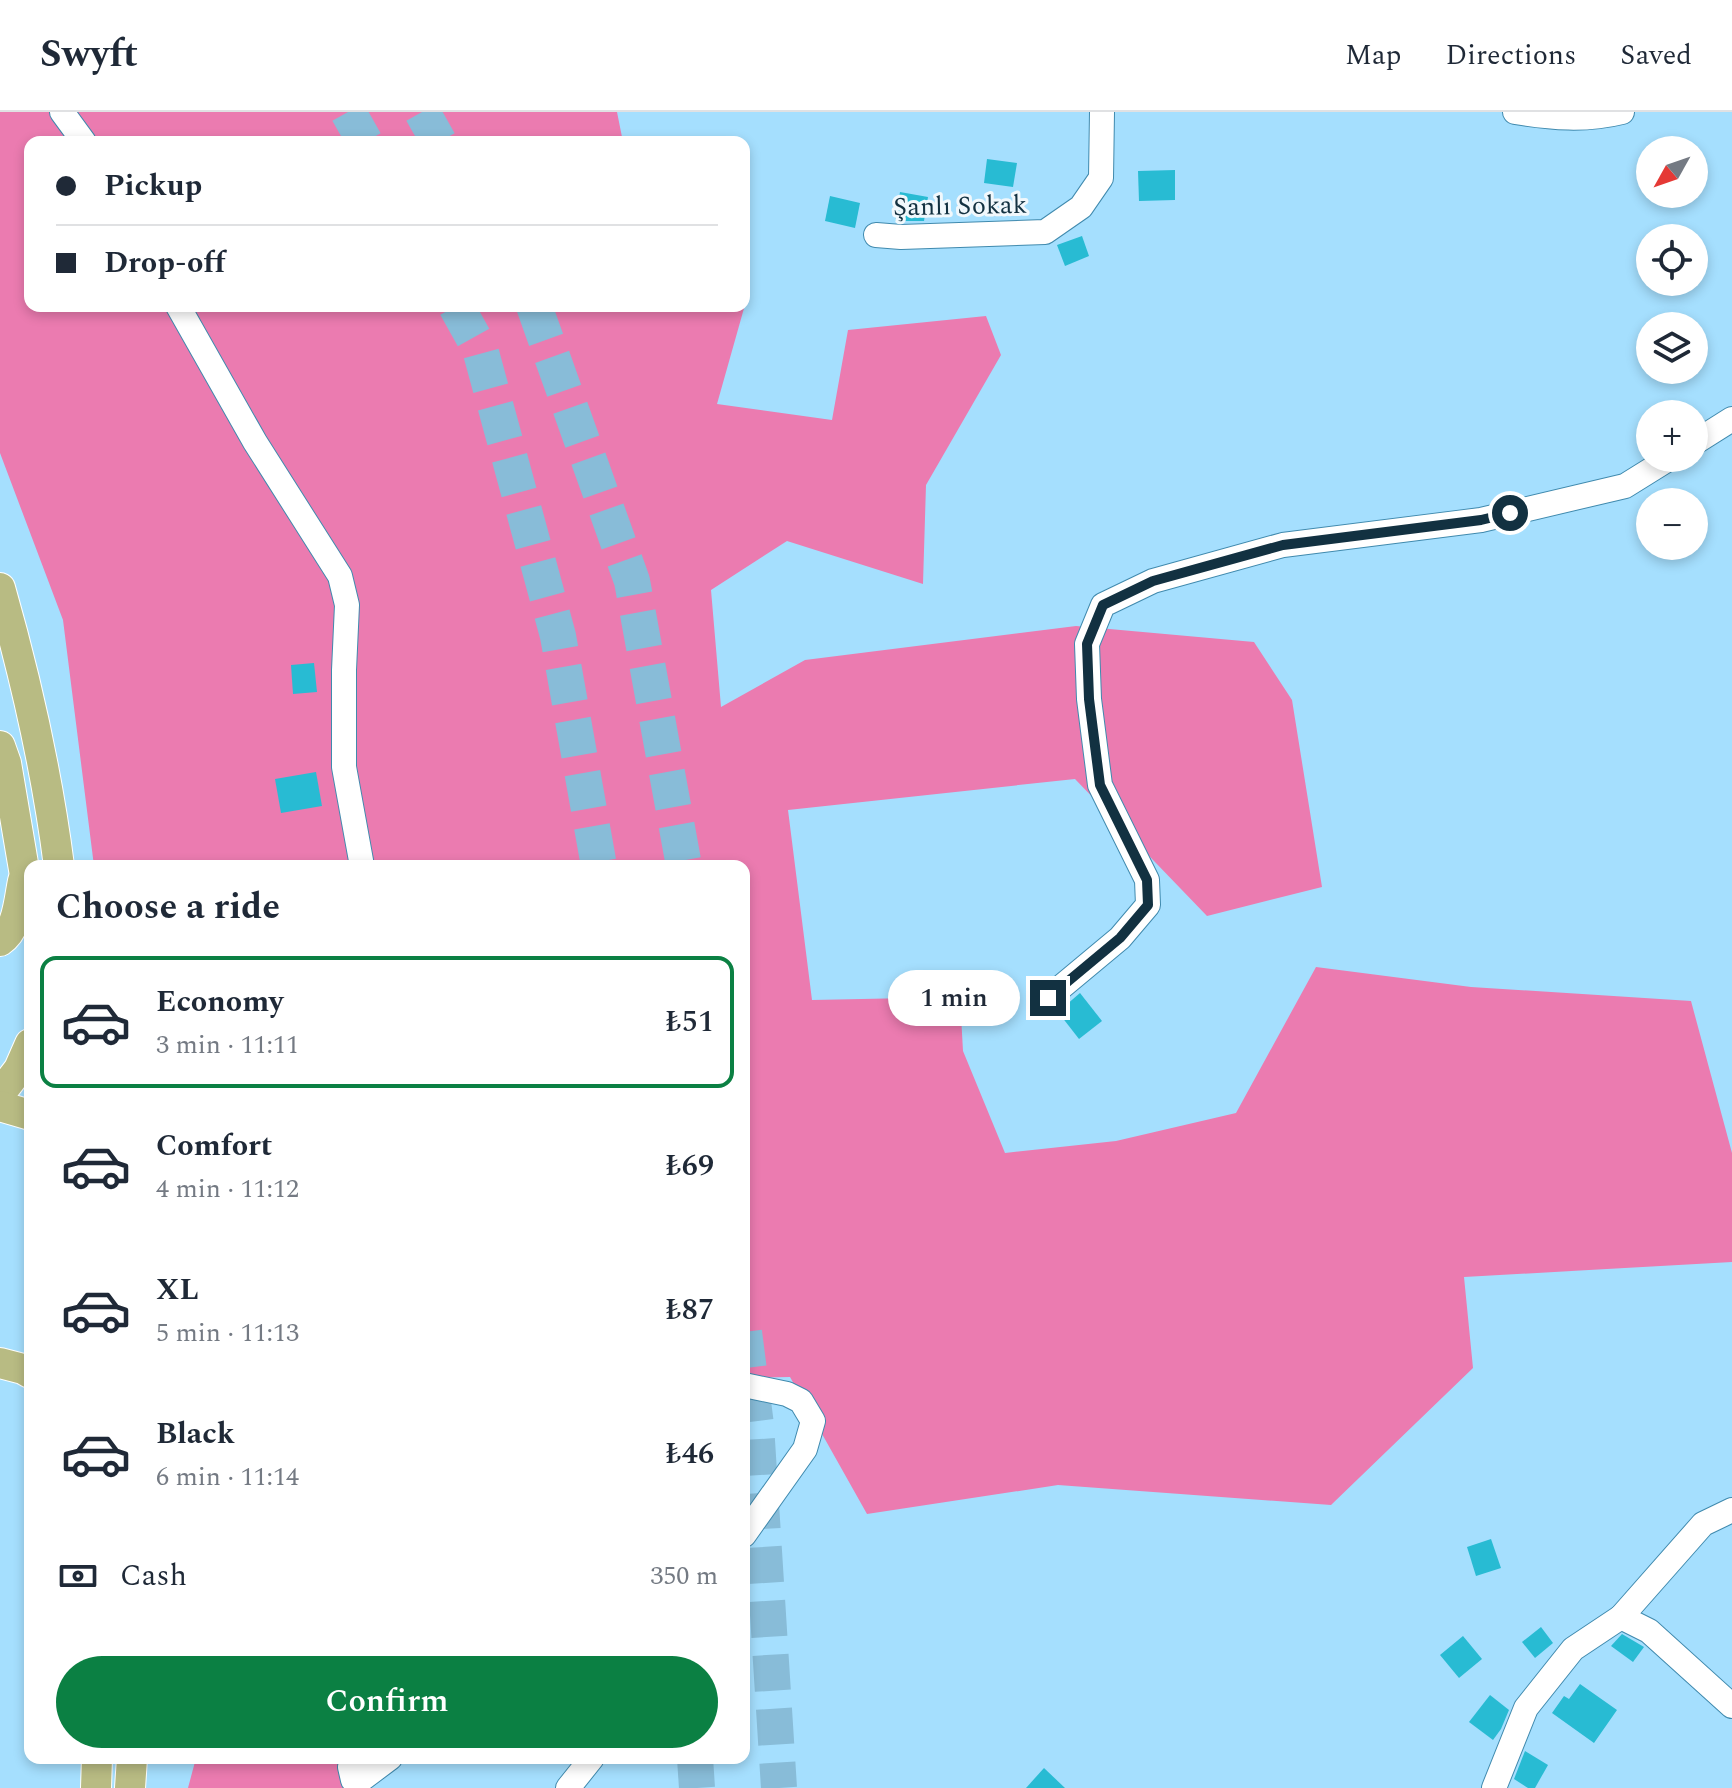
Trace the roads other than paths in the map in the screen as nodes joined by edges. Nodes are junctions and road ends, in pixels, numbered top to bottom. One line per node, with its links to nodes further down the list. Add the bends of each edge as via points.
1 (62, 112): 5 (street)
2 (1102, 112): 6 (street, Şanlı Sokak, via 1101,178 1081,207 1045,232)
3 (1515, 112): 4 (street, via 1599,118)
4 (1622, 112)
5 (80, 136)
6 (876, 235)
7 (181, 312): 14 (street, via 340,576 347,605 344,767)
8 (1732, 419): 9 (street)
9 (1708, 434)
10 (1648, 472): 17 (street, via 1625,486 1481,520 1283,545 1153,581 1103,605 1087,644 1100,785 1147,880 1148,905 1120,938)
11 (0, 588): 13 (main road, via 23,672)
12 (0, 746): 15 (main road)
13 (58, 860)
14 (361, 860)
15 (24, 871): 16 (main road, via 16,916)
16 (0, 941)
17 (1048, 998)
18 (24, 1058): 19 (main road)
19 (0, 1094)
20 (0, 1106): 21 (main road)
21 (24, 1113)
22 (24, 1349): 23 (main road)
23 (0, 1354)
24 (0, 1363): 25 (main road)
25 (24, 1371)
26 (750, 1386): 27 (street, via 801,1401 813,1421 805,1449)
27 (777, 1489): 28 (street); 30 (street)
28 (750, 1503)
29 (1732, 1510): 31 (street, via 1703,1524)
30 (750, 1527)
31 (1621, 1617): 32 (street, via 1649,1631); 41 (street, via 1573,1649 1526,1708)
32 (1732, 1706)
33 (97, 1764): 38 (main road)
34 (132, 1764): 39 (main road)
35 (351, 1764): 36 (street, via 353,1780)
36 (382, 1764)
37 (587, 1764): 40 (street)
38 (96, 1788)
39 (130, 1788)
40 (568, 1788)
41 (1494, 1788)

